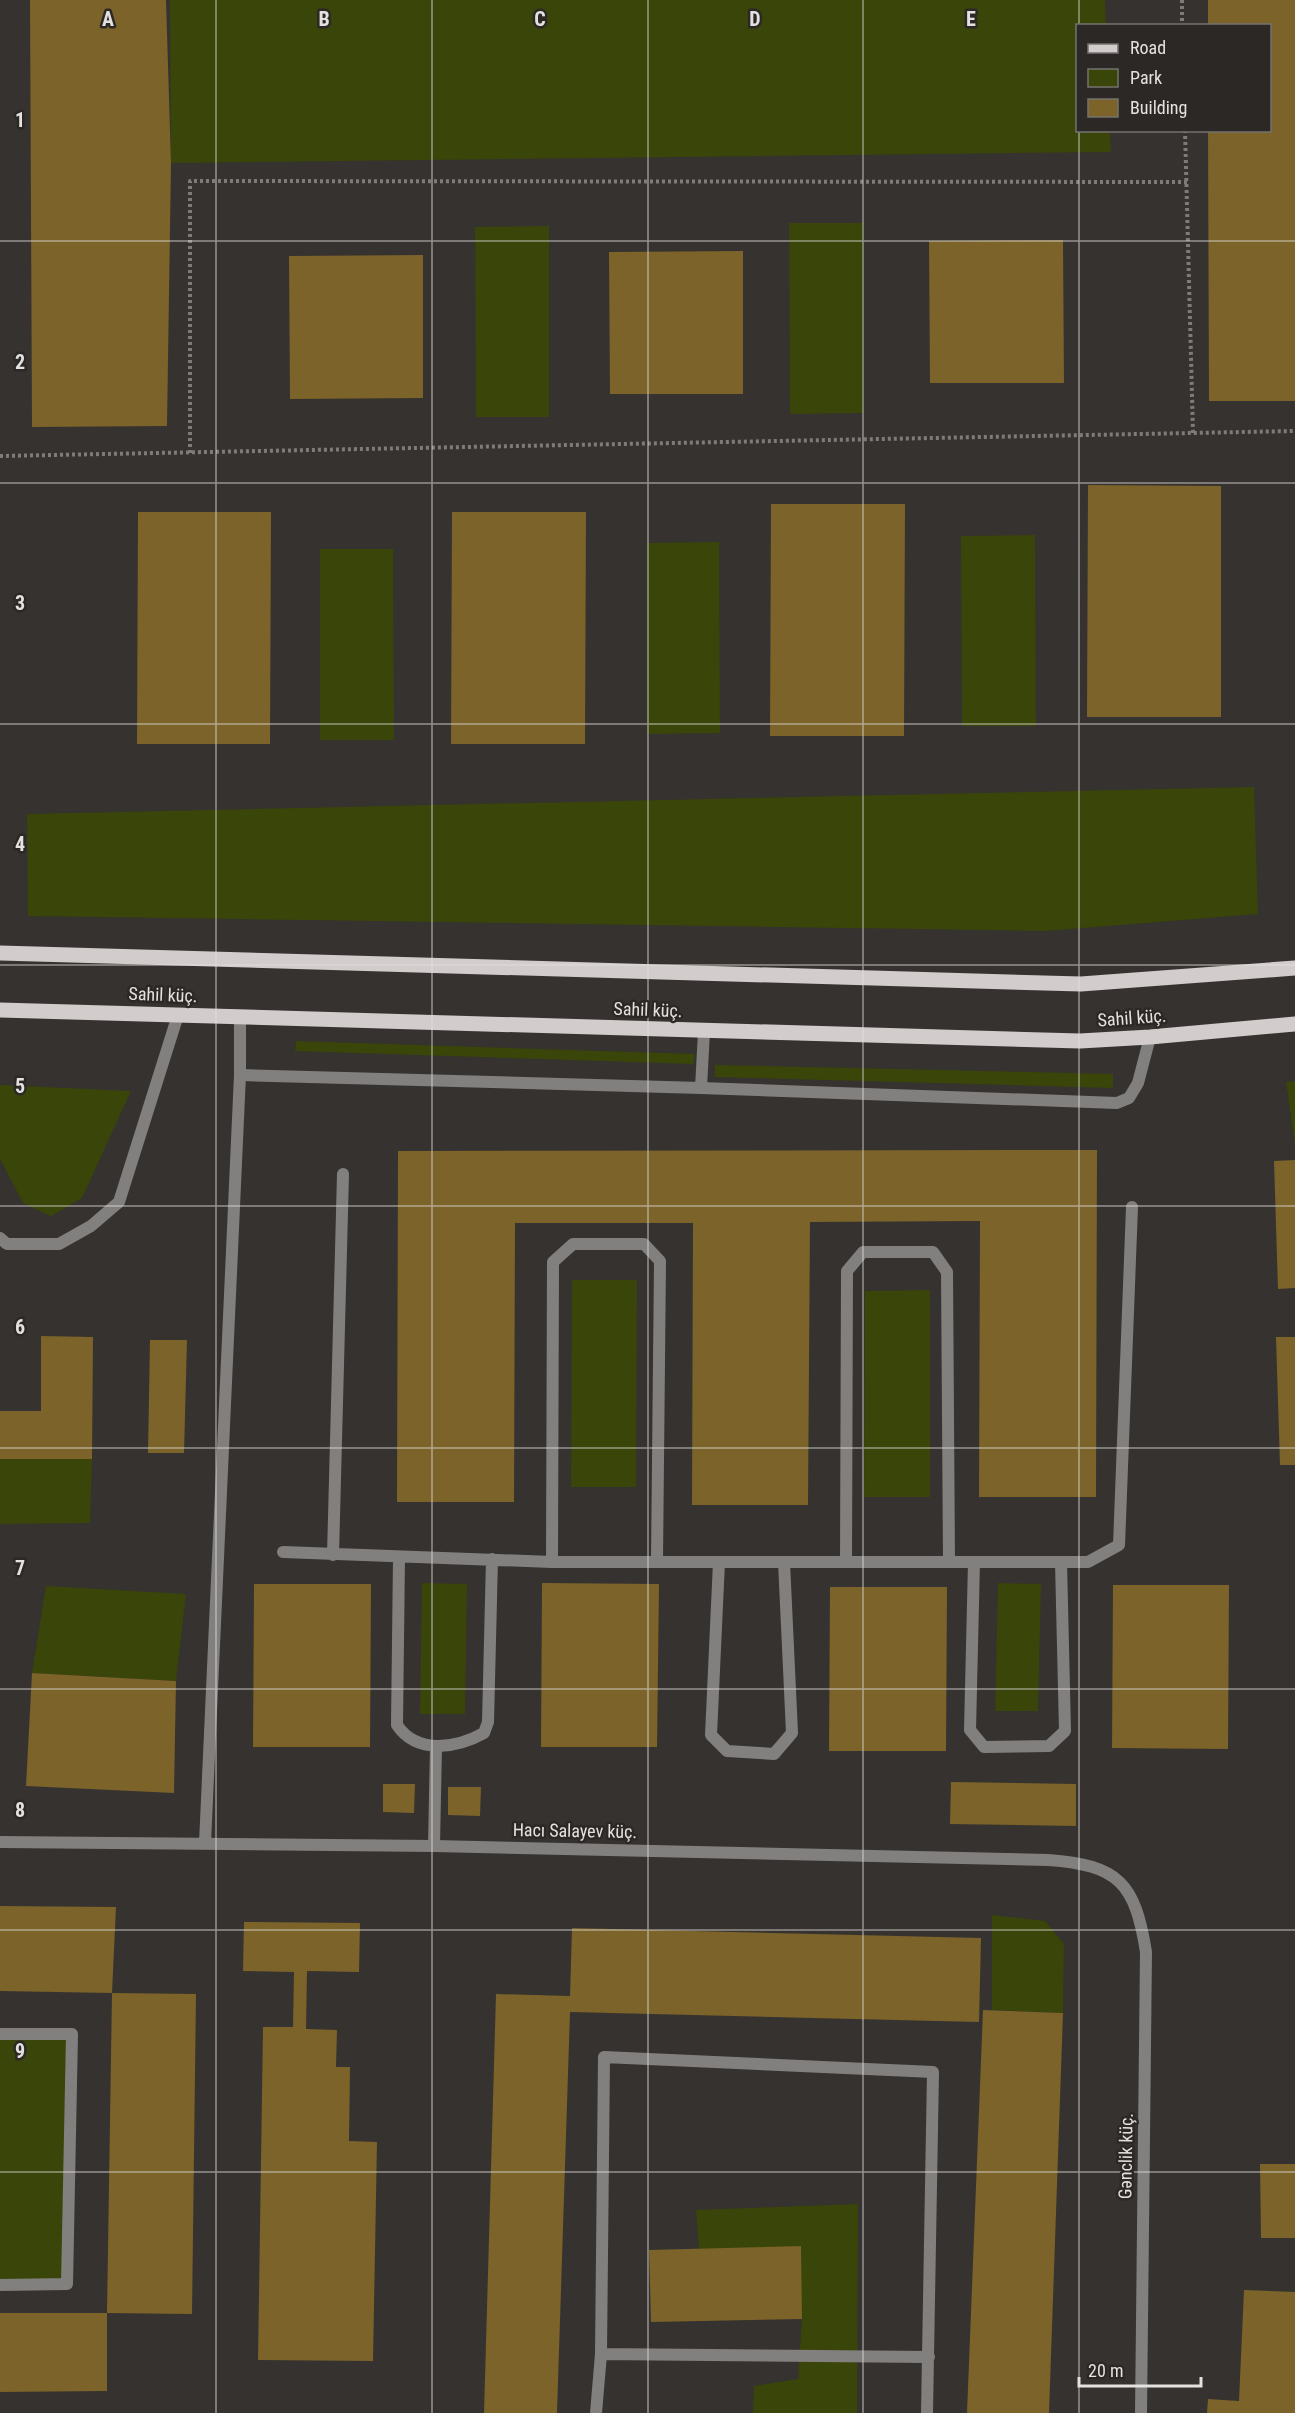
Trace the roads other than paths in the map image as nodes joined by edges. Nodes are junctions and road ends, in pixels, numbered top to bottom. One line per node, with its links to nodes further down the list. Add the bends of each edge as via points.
1 (0, 953): 2 (main road, Sahil küç., via 1081,984)
2 (1295, 968)
3 (0, 1010): 4 (main road, Sahil küç.)
4 (178, 1015): 5 (main road, Sahil küç.); 13 (street, via 119,1202 91,1226 59,1244 7,1244)
5 (240, 1018): 7 (main road, Sahil küç.); 9 (street)
6 (1295, 1024): 8 (main road, Sahil küç.)
7 (704, 1031): 8 (main road, Sahil küç., via 1080,1041); 10 (street)
8 (1150, 1037): 10 (street, via 1138,1083 1129,1098 1117,1103)
9 (240, 1075): 10 (street); 28 (street)
10 (701, 1088)
11 (344, 1174): 15 (street)
12 (1132, 1208): 25 (street, via 1119,1545 1088,1562)
13 (0, 1238)
14 (283, 1552): 15 (street)
15 (333, 1555): 16 (street)
16 (399, 1557): 17 (street); 26 (street, via 397,1725 413,1741)
17 (492, 1559): 18 (street); 26 (street, via 488,1722 484,1733 465,1744)
18 (552, 1562): 19 (street); 19 (street, via 553,1262 573,1244 644,1244 660,1261)
19 (657, 1562): 20 (street)
20 (719, 1562): 21 (street); 21 (street, via 711,1735 728,1751 774,1754 792,1733)
21 (784, 1562): 22 (street)
22 (846, 1562): 23 (street); 23 (street, via 847,1271 863,1252 933,1252 947,1272)
23 (949, 1562): 24 (street)
24 (975, 1562): 25 (street); 25 (street, via 970,1730 984,1747 1049,1746 1065,1731)
25 (1061, 1563)
26 (436, 1746): 29 (street)
27 (0, 1842): 28 (street, Hacı Salayev küç.)
28 (205, 1843): 29 (street, Hacı Salayev küç.)
29 (434, 1846): 30 (street, Hacı Salayev küç., via 1067,1861 1102,1869 1122,1883)
30 (1133, 1901): 37 (street, Gənclik küç., via 1142,1922 1146,1952)
31 (0, 2034): 32 (street, via 72,2034 67,2284)
32 (0, 2285)
33 (601, 2354): 34 (street); 34 (street, via 604,2057 933,2072); 35 (street)
34 (929, 2357): 36 (street)
35 (596, 2413)
36 (927, 2413)
37 (1141, 2413)

